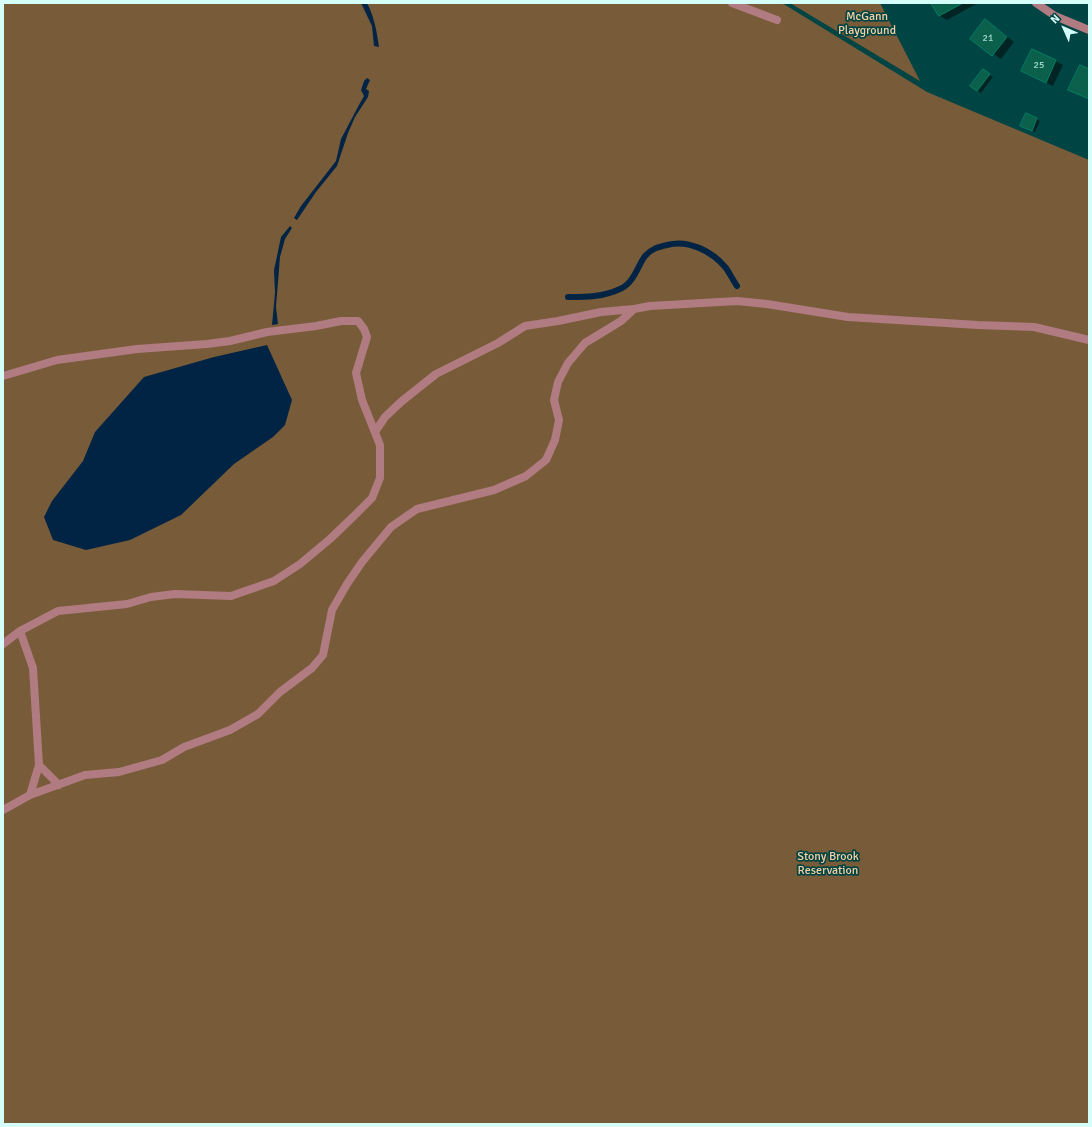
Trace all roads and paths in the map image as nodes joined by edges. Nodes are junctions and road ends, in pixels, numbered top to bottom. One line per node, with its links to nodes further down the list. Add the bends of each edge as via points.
1 (732, 3): 3 (street)
2 (1036, 3): 4 (street, via 1054,16)
3 (778, 20)
4 (1089, 30)
5 (634, 309): 6 (street, via 738,301 848,317 1034,328); 8 (street, via 601,312 525,326 498,343 436,374 385,417); 12 (street, via 621,321 585,343 568,363 558,382 554,400 559,420 555,440 546,460 526,476 494,490 417,508 391,528 346,584 332,610 323,656 258,714 230,730 184,747 162,760 119,772 85,775)
6 (1089, 340)
7 (3, 376): 8 (street, via 57,360 137,349 207,344 267,332 358,321 367,337 356,374 362,400)
8 (375, 432): 9 (street, via 380,445 380,478 372,498 330,539 274,581 231,596 175,594 127,604 58,611)
9 (20, 631): 10 (street); 11 (street, via 33,668)
10 (3, 644)
11 (39, 765): 12 (street); 13 (street)
12 (59, 785): 13 (street)
13 (30, 795): 14 (street)
14 (3, 810)

